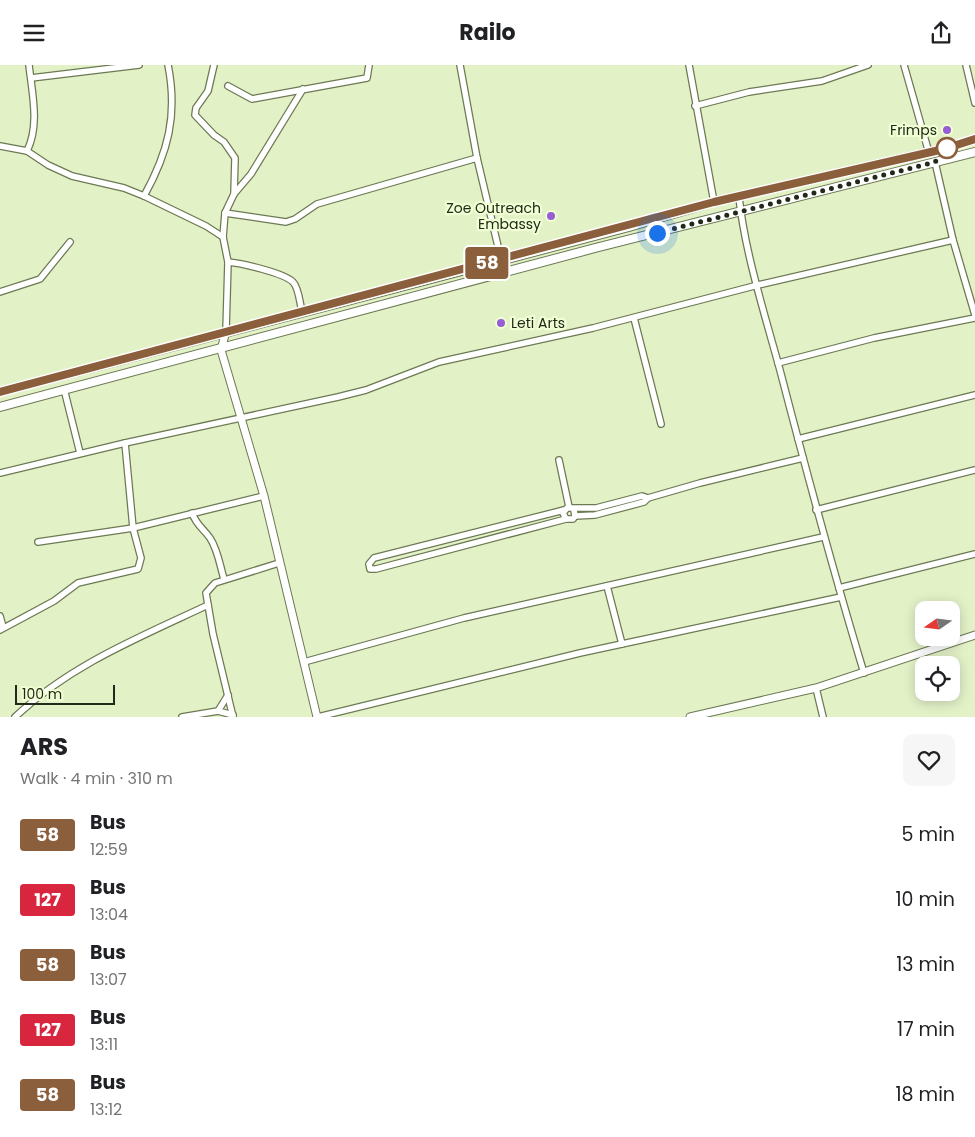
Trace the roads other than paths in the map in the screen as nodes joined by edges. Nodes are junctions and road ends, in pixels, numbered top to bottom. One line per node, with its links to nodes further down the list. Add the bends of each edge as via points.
1 (29, 65): 12 (street)
2 (139, 65): 11 (street)
3 (168, 65): 25 (street, via 173,90 169,133 158,171)
4 (214, 65): 24 (street, via 208,91 195,115 236,158)
5 (369, 65): 14 (street, via 367,78)
6 (460, 65): 22 (street)
7 (689, 65): 16 (street)
8 (868, 65): 16 (street, via 822,81 749,92)
9 (904, 65): 21 (street)
10 (966, 65): 15 (street)
11 (98, 67): 12 (street)
12 (31, 78): 19 (street, via 34,126)
13 (228, 86): 14 (street, via 252,99)
14 (303, 89): 24 (street, via 251,174)
15 (975, 103)
16 (696, 107): 27 (street)
17 (975, 139): 21 (main road)
18 (0, 146): 19 (street)
19 (27, 151): 25 (street, via 72,176)
20 (975, 152): 23 (main road)
21 (929, 153): 26 (main road)
22 (477, 158): 29 (street, via 317,204 286,222); 33 (street)
23 (935, 162): 28 (main road); 31 (street)
24 (234, 194): 29 (street)
25 (144, 196): 30 (street)
26 (739, 197): 27 (main road); 28 (street)
27 (714, 202): 33 (main road)
28 (741, 211): 35 (street); 41 (main road)
29 (226, 213): 30 (street)
30 (223, 237): 34 (street)
31 (953, 240): 35 (street); 38 (street)
32 (70, 242): 36 (street, via 40,279)
33 (502, 259): 37 (main road)
34 (228, 263): 37 (street, via 244,264 292,281); 40 (street)
35 (758, 285): 39 (street); 42 (street)
36 (0, 293)
37 (302, 312): 40 (main road)
38 (975, 316): 42 (street)
39 (634, 318): 47 (street, via 439,362 366,390); 48 (street)
40 (226, 331): 41 (street); 44 (main road)
41 (221, 350): 43 (main road); 47 (street)
42 (778, 363): 49 (street)
43 (64, 389): 46 (main road); 51 (street)
44 (0, 392)
45 (975, 395): 49 (street)
46 (0, 407)
47 (240, 419): 50 (street); 56 (street)
48 (661, 424)
49 (798, 439): 52 (street)
50 (125, 443): 51 (street); 60 (street)
51 (80, 453): 55 (street)
52 (803, 458): 57 (street); 58 (street, via 648,498 642,496 596,509)
53 (560, 460): 58 (street)
54 (975, 470): 57 (street)
55 (0, 473)
56 (264, 496): 59 (street); 64 (street)
57 (816, 510): 61 (street)
58 (571, 511): 58 (street, via 374,557 369,564 370,569 566,519)
59 (192, 513): 60 (street); 65 (street, via 196,525 214,545)
60 (132, 528): 62 (street); 71 (street, via 141,558 138,569 78,583 54,601)
61 (823, 537): 66 (street); 67 (street)
62 (38, 542)
63 (975, 554): 67 (street)
64 (279, 563): 65 (street); 74 (street)
65 (224, 579): 69 (street, via 209,587 206,593)
66 (607, 586): 73 (street); 74 (street, via 464,618)
67 (839, 589): 68 (street)
68 (841, 597): 73 (street); 75 (street)
69 (208, 605): 77 (street); 80 (street, via 78,668 53,684)
70 (0, 616): 71 (street)
71 (2, 629)
72 (975, 635): 75 (street)
73 (622, 644): 82 (street)
74 (304, 662): 82 (street)
75 (864, 673): 76 (street)
76 (816, 688): 83 (street); 84 (street)
77 (228, 695): 78 (street); 79 (street)
78 (218, 711): 79 (street); 81 (street)
79 (233, 716)
80 (15, 717)
81 (182, 717)
82 (317, 717)
83 (690, 717)
84 (823, 717)

